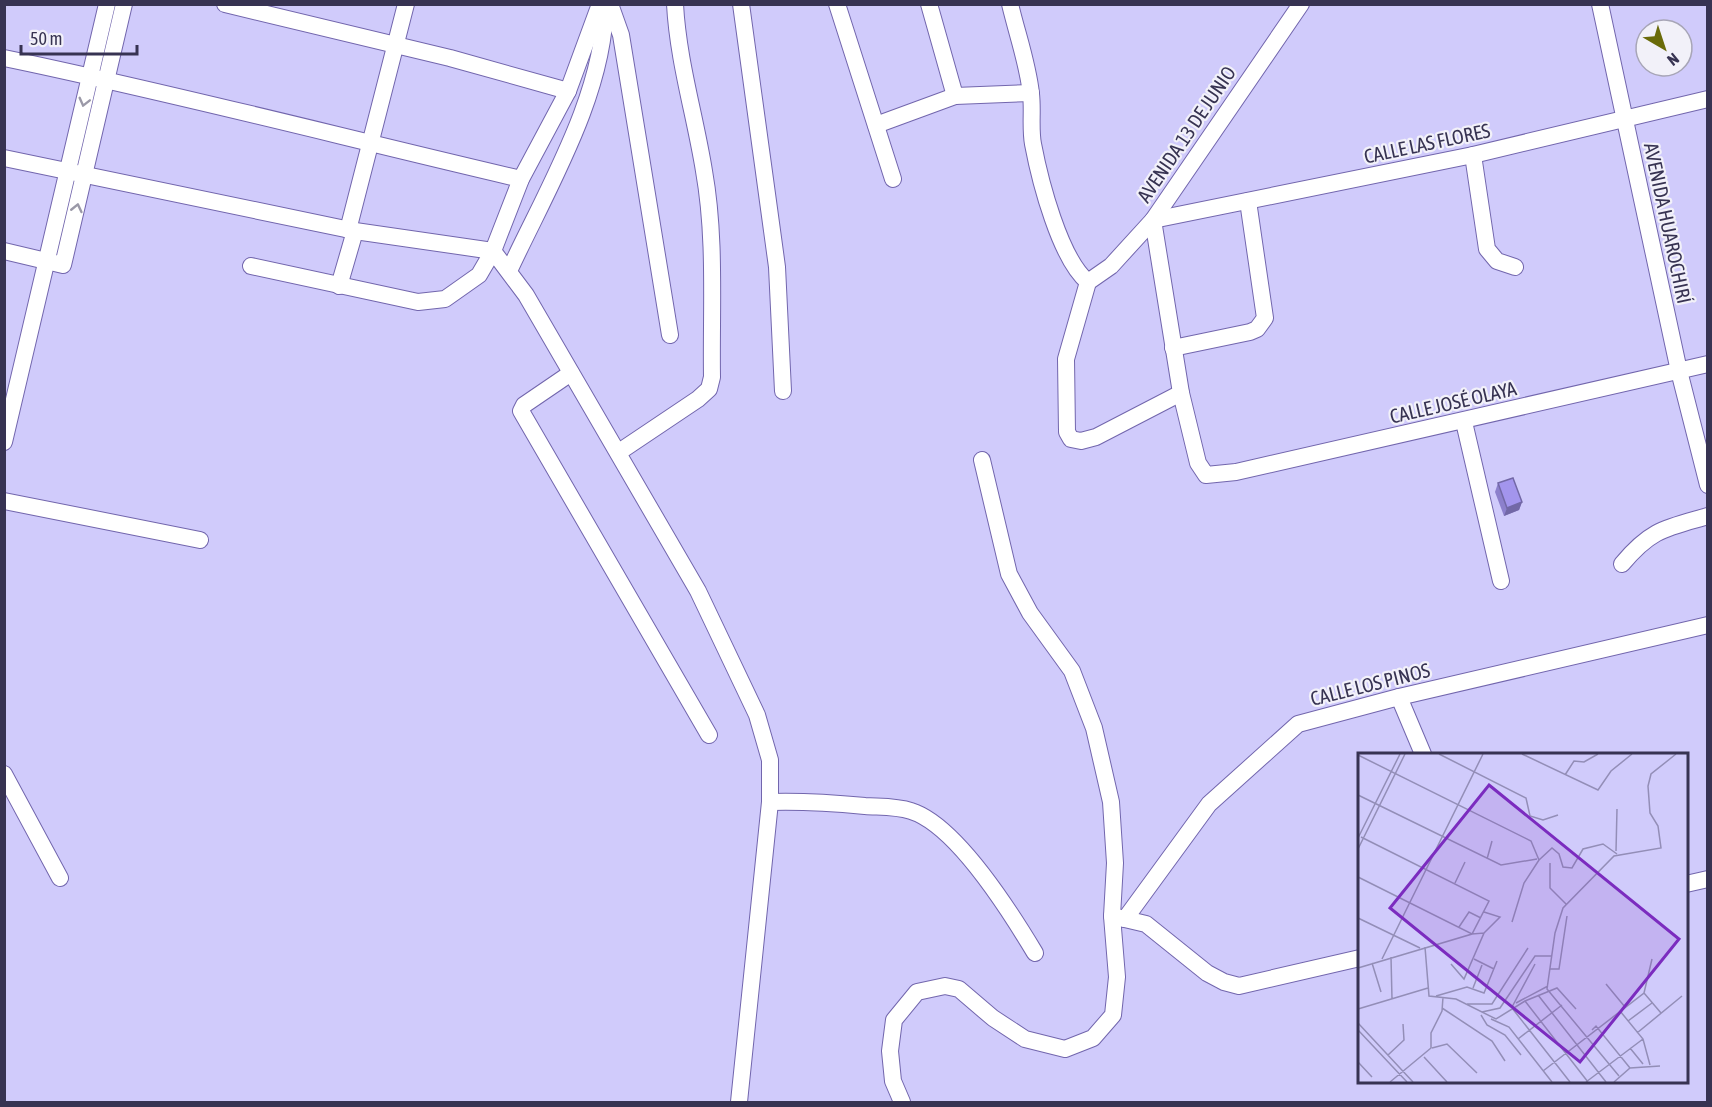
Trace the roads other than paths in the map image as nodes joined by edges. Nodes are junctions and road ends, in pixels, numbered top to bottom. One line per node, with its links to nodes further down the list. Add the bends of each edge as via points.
1 (107, 4): 16 (street)
2 (124, 4): 16 (street)
3 (225, 4): 14 (street)
4 (406, 4): 14 (street)
5 (603, 4): 17 (street); 38 (street, via 605,27 591,93)
6 (610, 4): 41 (street, via 621,35)
7 (675, 4): 50 (street, via 676,41 705,173 711,247 712,377 709,389 698,399)
8 (741, 4): 46 (street, via 777,267)
9 (837, 4): 22 (street)
10 (929, 4): 19 (street)
11 (1010, 4): 18 (street)
12 (1301, 4): 31 (street, AVENIDA 13 DE JUNIO)
13 (1600, 4): 21 (street, AVENIDA HUAROCHIRÍ)
14 (396, 44): 17 (street); 23 (street)
15 (4, 58): 16 (street)
16 (98, 77): 23 (street); 26 (street, one-way to 26); 27 (street)
17 (568, 90): 28 (street)
18 (1031, 93): 19 (street); 39 (street, via 1033,143 1062,244 1078,274)
19 (955, 96): 22 (street)
20 (1707, 99): 21 (street, CALLE LAS FLORES)
21 (1623, 118): 24 (street, CALLE LAS FLORES); 44 (street, AVENIDA HUAROCHIRÍ)
22 (876, 124): 29 (street)
23 (370, 144): 28 (street); 32 (street)
24 (1473, 155): 30 (street, CALLE LAS FLORES); 37 (street, via 1487,249 1497,261)
25 (4, 158): 26 (street)
26 (67, 171): 27 (street); 35 (street)
27 (85, 174): 32 (street); 35 (street, one-way to 27, via 63,265)
28 (521, 179): 34 (street)
29 (893, 179)
30 (1248, 201): 31 (street, CALLE LAS FLORES); 42 (street, via 1265,318 1262,325 1250,332)
31 (1153, 220): 39 (street, via 1111,266); 42 (street, AVENIDA 13 DE JUNIO)
32 (352, 231): 34 (street); 40 (street)
33 (4, 251): 35 (street)
34 (493, 251): 38 (street); 40 (street, via 479,275 445,299 418,302)
35 (45, 261): 49 (street)
36 (251, 266): 40 (street)
37 (1515, 267)
38 (509, 271): 45 (street)
39 (1088, 282): 47 (street, via 1066,358 1067,432 1071,439 1096,437)
40 (339, 286)
41 (670, 335)
42 (1173, 348): 47 (street, AVENIDA 13 DE JUNIO)
43 (1707, 364): 44 (street, CALLE JOSÉ OLAYA)
44 (1679, 371): 48 (street, CALLE JOSÉ OLAYA); 53 (street, AVENIDA HUAROCHIRÍ)
45 (571, 373): 50 (street); 61 (street, via 521,411)
46 (783, 391)
47 (1181, 393): 52 (street, AVENIDA 13 DE JUNIO, via 1198,463)
48 (1464, 422): 52 (street, CALLE JOSÉ OLAYA, via 1236,472); 58 (street)
49 (4, 442)
50 (619, 452): 64 (street, via 698,591 757,715 770,760)
51 (982, 460): 68 (street, via 1009,574 1030,614 1072,671 1094,728 1110,802)
52 (1206, 475)
53 (1707, 485)
54 (4, 501): 56 (street)
55 (1707, 516): 57 (street, via 1655,531)
56 (200, 540)
57 (1622, 564)
58 (1501, 581)
59 (1707, 625): 60 (street, CALLE LOS PINOS)
60 (1399, 697): 62 (street); 68 (street, CALLE LOS PINOS, via 1298,724 1209,804)
61 (709, 735)
62 (1423, 753)
63 (4, 774): 65 (street)
64 (770, 802): 69 (street, via 894,807 927,818 970,858 1007,906); 71 (street)
65 (60, 878)
66 (1707, 879): 67 (street)
67 (1688, 884)
68 (1119, 917): 70 (street, via 1146,924 1207,973 1239,986); 72 (street, via 1113,1015 1093,1038 1065,1049 1025,1040 959,989 945,986 917,992 894,1020 892,1031 893,1081)
69 (1035, 953)
70 (1358, 958)
71 (739, 1102)
72 (902, 1102)

